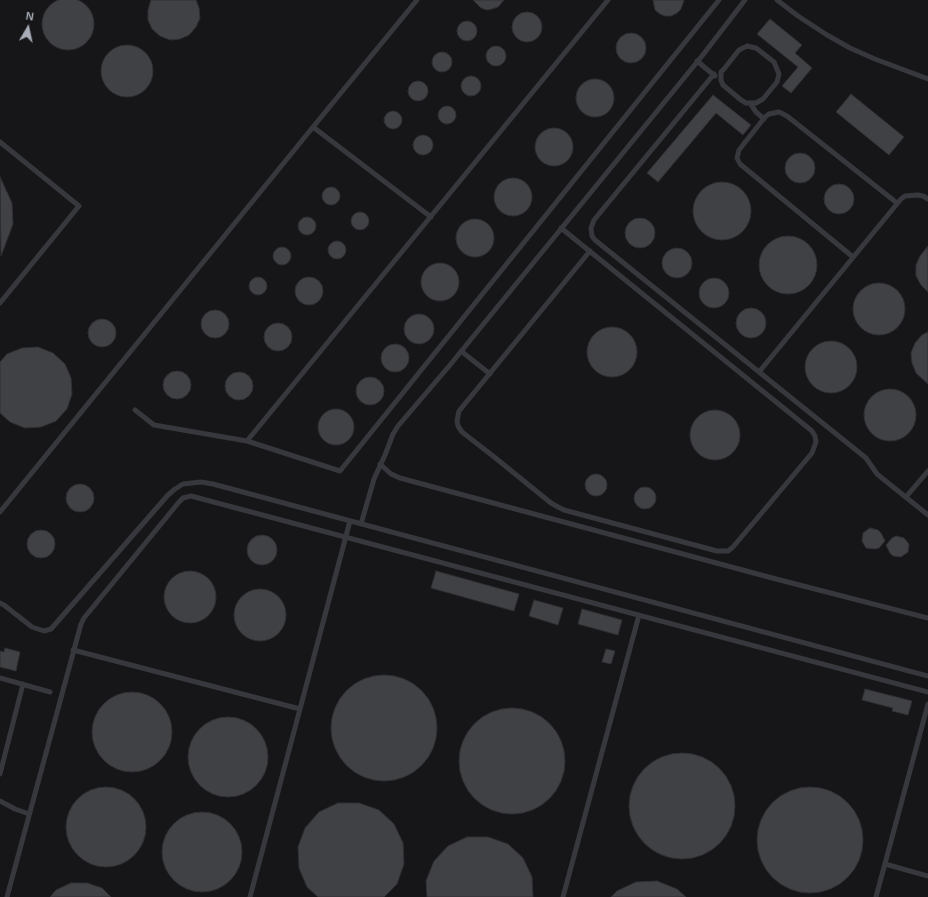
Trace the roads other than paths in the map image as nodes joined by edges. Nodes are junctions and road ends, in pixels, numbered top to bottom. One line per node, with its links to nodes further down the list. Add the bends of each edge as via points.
1 (417, 0): 12 (lane)
2 (608, 0): 16 (lane)
3 (719, 0): 25 (lane, via 340,471)
4 (746, 0): 6 (lane)
5 (777, 0): 8 (lane, via 815,28 850,48)
6 (698, 61): 7 (lane); 17 (lane)
7 (714, 74): 9 (lane); 22 (lane, via 594,220 591,232 595,240)
8 (928, 79)
9 (721, 80): 10 (lane, via 723,85 741,100); 10 (lane, via 721,72 739,50 747,46 756,48 774,62 779,78 760,102)
10 (750, 103): 11 (lane)
11 (764, 119): 15 (lane, via 769,114 783,113); 19 (lane, via 739,150 737,158 740,164)
12 (313, 127): 16 (lane); 29 (lane)
13 (0, 142): 20 (lane, via 79,206)
14 (928, 199): 15 (lane, via 911,195 905,196)
15 (897, 204): 19 (lane)
16 (431, 217): 25 (lane)
17 (561, 228): 18 (lane); 21 (lane)
18 (590, 251): 23 (lane); 23 (lane, via 812,432 816,442 812,453 733,548 728,552 717,551 564,510 551,503 462,432 458,426 459,411)
19 (853, 257): 22 (lane)
20 (0, 303)
21 (461, 351): 23 (lane); 26 (lane, via 398,426)
22 (759, 372): 28 (lane, via 866,458 877,474)
23 (490, 374)
24 (135, 410): 25 (lane, via 154,425)
25 (247, 441)
26 (380, 464): 32 (lane); 36 (lane, via 400,478)
27 (928, 471): 28 (lane)
28 (906, 497): 30 (lane)
29 (0, 512)
30 (928, 515)
31 (350, 521): 32 (lane); 33 (lane); 34 (lane, via 213,484 183,484 168,495 51,629 38,630 32,627)
32 (361, 524): 38 (lane)
33 (346, 536): 35 (lane); 37 (lane, via 195,496 187,497 179,502 84,618); 44 (lane)
34 (0, 603)
35 (639, 615): 42 (lane); 53 (lane)
36 (928, 618)
37 (73, 650): 44 (lane); 48 (lane)
38 (928, 676)
39 (0, 678): 40 (lane)
40 (23, 684): 41 (lane); 45 (lane)
41 (50, 692)
42 (928, 692)
43 (928, 704): 49 (lane)
44 (300, 710): 52 (lane)
45 (2, 758): 46 (lane)
46 (0, 774)
47 (0, 801): 48 (lane)
48 (30, 814): 51 (lane)
49 (885, 864): 50 (lane); 54 (lane)
50 (928, 876)
51 (7, 897)
52 (250, 897)
53 (563, 897)
54 (876, 897)

